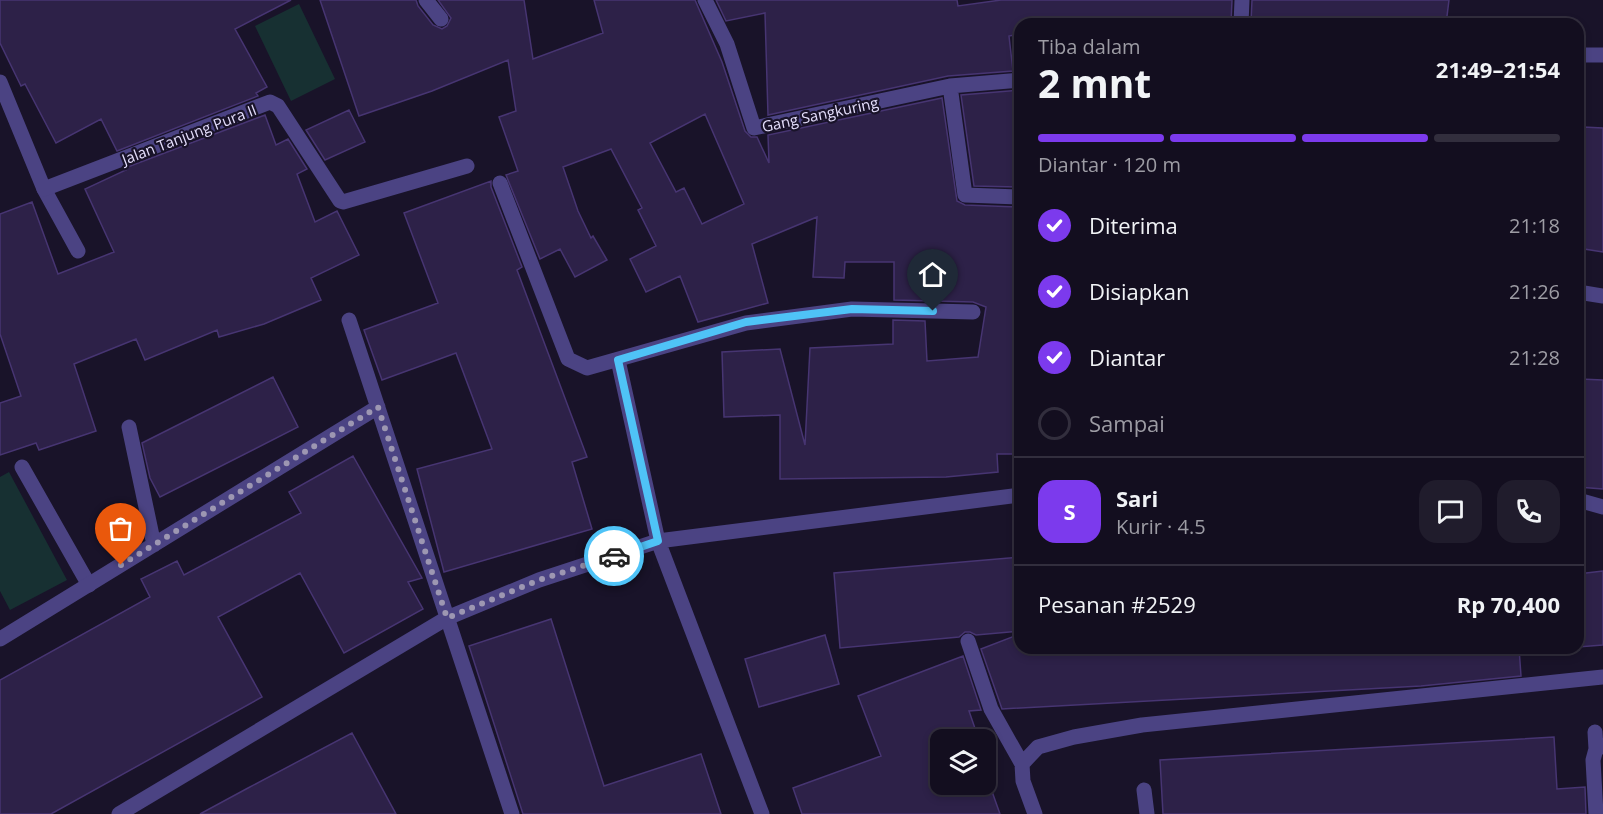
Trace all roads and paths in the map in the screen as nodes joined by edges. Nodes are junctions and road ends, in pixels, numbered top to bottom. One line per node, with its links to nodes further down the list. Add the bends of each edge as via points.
1 (426, 0): 5 (street)
2 (705, 0): 10 (street, Gang Sangkuring, via 727,44 754,128)
3 (1242, 0): 4 (street)
4 (1241, 18)
5 (441, 19)
6 (1603, 55): 7 (street)
7 (1584, 56)
8 (1014, 81): 10 (street)
9 (0, 82): 13 (street)
10 (950, 86): 14 (street, via 965,195)
11 (467, 166): 13 (street, Jalan Tanjung Pura II, via 343,202 278,106 270,102)
12 (500, 183): 20 (street, via 568,359 587,368)
13 (44, 189): 15 (street)
14 (1014, 196)
15 (78, 251)
16 (1584, 293): 17 (street)
17 (1603, 296)
18 (974, 312): 20 (street, via 852,309 746,322)
19 (349, 320): 21 (street)
20 (618, 360): 27 (street)
21 (378, 407): 28 (street); 30 (street)
22 (129, 427): 28 (street)
23 (22, 467): 29 (street)
24 (1014, 496): 27 (street)
25 (1584, 502): 26 (street)
26 (1603, 507)
27 (658, 541): 30 (street, via 539,580); 40 (street)
28 (154, 545): 29 (street)
29 (89, 585): 31 (street)
30 (447, 618): 38 (street); 39 (street)
31 (0, 639)
32 (968, 640): 36 (street, via 991,710)
33 (1603, 676): 36 (street, via 1142,725 1038,747)
34 (1595, 732): 35 (street)
35 (1600, 747): 43 (street, via 1593,760)
36 (1022, 764): 41 (street, via 1023,781)
37 (1144, 790): 42 (street)
38 (119, 814)
39 (512, 814)
40 (762, 814)
41 (1035, 814)
42 (1147, 814)
43 (1596, 814)

